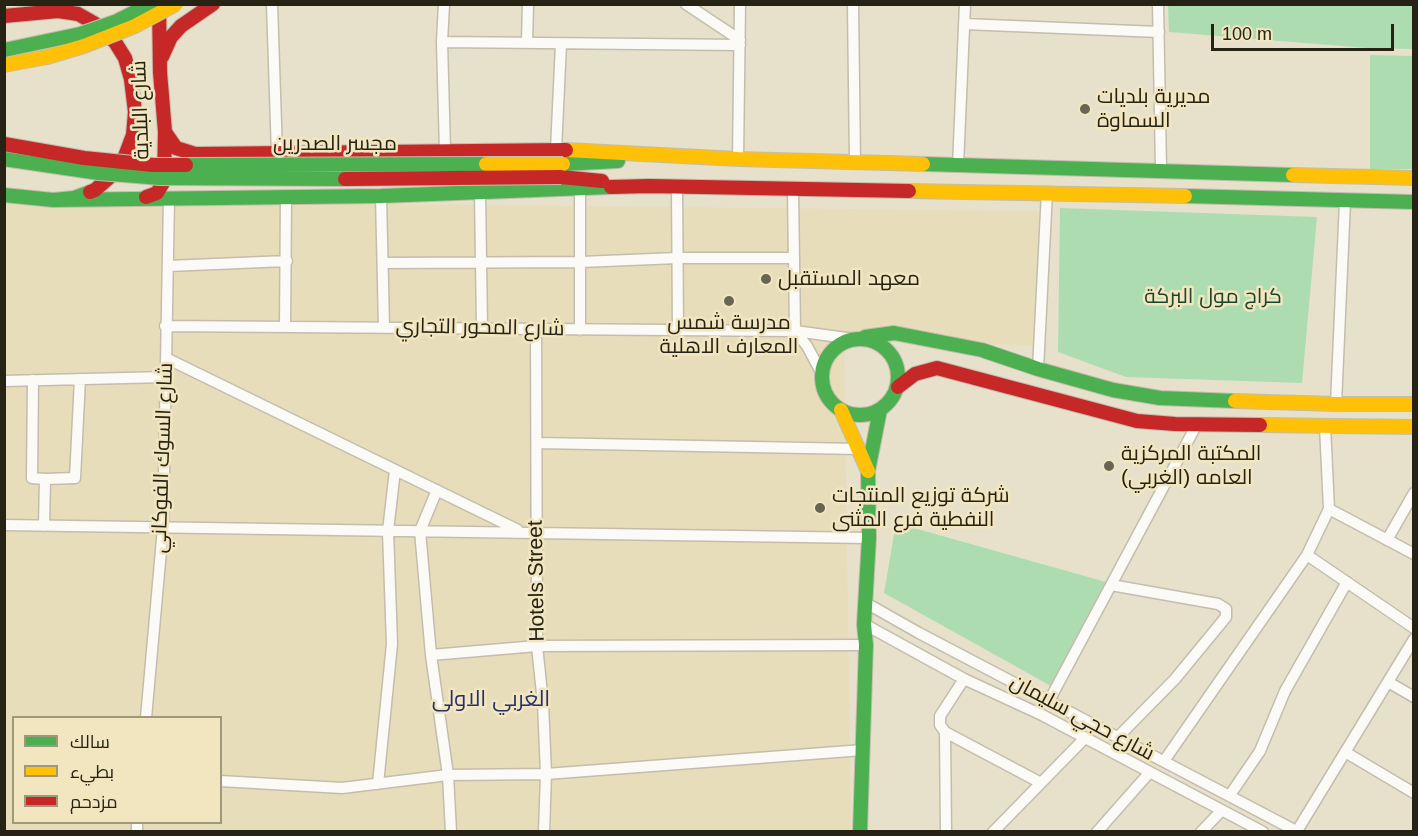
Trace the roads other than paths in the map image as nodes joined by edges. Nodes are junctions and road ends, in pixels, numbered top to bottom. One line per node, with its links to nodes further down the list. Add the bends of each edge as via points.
1 (80, 4): 13 (main road)
2 (176, 4): 22 (main road, bridge, via 84,46)
3 (213, 4): 23 (main road, via 171,37)
4 (272, 4): 29 (street)
5 (444, 4): 17 (street)
6 (528, 4): 18 (street)
7 (686, 4): 19 (street)
8 (740, 4): 19 (street)
9 (853, 4): 33 (street)
10 (965, 4): 15 (street)
11 (1158, 4): 16 (street)
12 (157, 6): 21 (main road, bridge, via 80,34); 23 (main road, شارع البلدية)
13 (40, 12): 14 (main road); 50 (main road, via 78,14 102,29 125,58 135,101 129,146 112,175 86,195)
14 (4, 16)
15 (964, 24): 16 (street); 34 (street)
16 (1159, 32): 36 (street)
17 (442, 42): 18 (street); 27 (street)
18 (527, 43): 20 (street)
19 (740, 43): 20 (street); 32 (street)
20 (561, 45): 26 (street)
21 (4, 50)
22 (4, 65)
23 (160, 72): 24 (main road, شارع البلدية)
24 (165, 132): 28 (main road, via 176,148 188,153); 46 (main road, شارع البلدية, via 162,186 157,193)
25 (4, 144): 35 (main road, مجسر الصدرين, bridge, via 153,165)
26 (556, 150): 27 (main road); 30 (main road)
27 (445, 151): 29 (main road)
28 (235, 153): 29 (main road); 48 (main road, via 215,161 212,175 218,192)
29 (277, 153)
30 (666, 157): 32 (main road); 35 (main road, مجسر الصدرين)
31 (4, 159): 35 (main road, مجسر الصدرين, bridge, via 160,178)
32 (738, 159): 33 (main road)
33 (855, 163): 34 (main road)
34 (958, 166): 36 (main road)
35 (562, 170): 38 (main road, مجسر الصدرين)
36 (1161, 171): 37 (main road)
37 (1413, 178)
38 (649, 186): 39 (main road); 40 (main road)
39 (677, 186): 41 (main road); 53 (street)
40 (580, 189): 43 (main road); 57 (street)
41 (793, 190): 42 (main road); 54 (street)
42 (1047, 192): 51 (main road); 70 (street)
43 (480, 193): 45 (main road); 56 (street)
44 (4, 195): 50 (main road)
45 (381, 196): 49 (main road); 58 (street)
46 (140, 198): 47 (main road); 50 (main road)
47 (169, 198): 48 (main road); 59 (street, شارع السوك الفوكاني)
48 (239, 198): 49 (main road)
49 (286, 198): 55 (street)
50 (53, 200)
51 (1345, 201): 52 (main road); 77 (street)
52 (1413, 202)
53 (677, 258): 54 (street); 57 (street); 66 (street)
54 (794, 258): 67 (street)
55 (286, 261): 59 (street); 61 (street)
56 (481, 262): 57 (street); 58 (street); 63 (street)
57 (581, 262): 65 (street)
58 (383, 263): 62 (street)
59 (168, 266): 60 (street, شارع السوك الفوكاني)
60 (165, 326): 61 (street, شارع المحور التجاري); 69 (street, شارع السوك الفوكاني)
61 (285, 327): 62 (street, شارع المحور التجاري)
62 (384, 327): 63 (street, شارع المحور التجاري)
63 (482, 327): 64 (street, شارع المحور التجاري)
64 (536, 330): 65 (street, شارع المحور التجاري); 84 (street, Hotels Street)
65 (580, 330): 66 (street, شارع المحور التجاري)
66 (678, 330): 67 (street, شارع المحور التجاري)
67 (795, 331): 68 (street, شارع المحور التجاري); 71 (street)
68 (859, 338): 70 (main road, via 894,333 982,350); 71 (main road, via 840,344 831,352); 76 (main road, via 880,343 890,351 899,375)
69 (166, 358): 72 (street, شارع السوك الفوكاني); 86 (street)
70 (1038, 369): 77 (main road, via 1160,399)
71 (822, 374): 79 (main road, via 830,400)
72 (166, 377): 73 (street); 94 (street, شارع السوك الفوكاني)
73 (80, 379): 74 (street); 88 (street, via 75,478)
74 (33, 380): 75 (street); 88 (street, via 32,478)
75 (4, 381)
76 (898, 387): 80 (main road); 81 (main road, via 915,374 937,368 1137,421)
77 (1336, 404): 78 (main road)
78 (1413, 404)
79 (841, 410): 80 (main road, via 854,415); 85 (main road)
80 (880, 410): 87 (main road)
81 (1197, 424): 82 (main road); 104 (street)
82 (1325, 426): 83 (main road); 91 (street)
83 (1413, 427)
84 (538, 443): 85 (street); 98 (street, Hotels Street)
85 (859, 449): 87 (main road)
86 (395, 470): 89 (street); 95 (street)
87 (868, 471): 99 (main road)
88 (45, 478): 93 (street)
89 (437, 490): 96 (street); 97 (street)
90 (1413, 493): 100 (street)
91 (1329, 509): 100 (street); 102 (street)
92 (4, 525): 93 (street)
93 (44, 526): 94 (street)
94 (163, 528): 95 (street); 116 (street, شارع السوك الفوكاني)
95 (388, 531): 96 (street); 128 (street, via 392,644)
96 (420, 531): 97 (street); 111 (street)
97 (521, 531): 98 (street)
98 (536, 532): 99 (street); 110 (street, Hotels Street)
99 (869, 538): 105 (main road)
100 (1387, 540): 101 (street)
101 (1413, 554)
102 (1307, 555): 103 (street); 122 (street)
103 (1347, 582): 107 (street); 130 (street, via 1285,691 1260,751)
104 (1111, 585): 115 (street); 118 (street, via 1218,604 1226,609 1226,617 1175,679)
105 (866, 603): 106 (main road); 115 (street, شارع حجي سليمان)
106 (864, 624): 109 (main road); 112 (street, شارع حجي سليمان)
107 (1413, 628)
108 (1413, 639): 113 (street)
109 (866, 645): 110 (street); 120 (main road)
110 (537, 646): 111 (street); 124 (street, Hotels Street)
111 (431, 655): 125 (street)
112 (964, 679): 117 (street, via 940,716); 119 (street, شارع حجي سليمان)
113 (1388, 682): 114 (street); 121 (street)
114 (1413, 697)
115 (1049, 701): 118 (street, شارع حجي سليمان)
116 (146, 716)
117 (945, 732): 127 (street); 135 (street)
118 (1118, 737): 122 (street, شارع حجي سليمان)
119 (1085, 738): 123 (street, شارع حجي سليمان); 127 (street)
120 (863, 750): 124 (street); 134 (main road)
121 (1345, 752): 129 (street); 140 (street)
122 (1164, 761): 130 (street, شارع حجي سليمان)
123 (1150, 772): 131 (street, شارع حجي سليمان); 137 (street)
124 (546, 774): 125 (street); 133 (street, Hotels Street)
125 (448, 775): 128 (street); 132 (street)
126 (222, 781): 128 (street, via 342,788)
127 (1041, 783): 136 (street)
128 (378, 784)
129 (1413, 793)
130 (1230, 795): 140 (street, شارع حجي سليمان)
131 (1222, 810): 138 (street); 139 (street, شارع حجي سليمان)
132 (450, 831)
133 (544, 831)
134 (860, 831)
135 (946, 831)
136 (993, 831)
137 (1097, 831)
138 (1201, 831)
139 (1263, 831)
140 (1298, 831)

